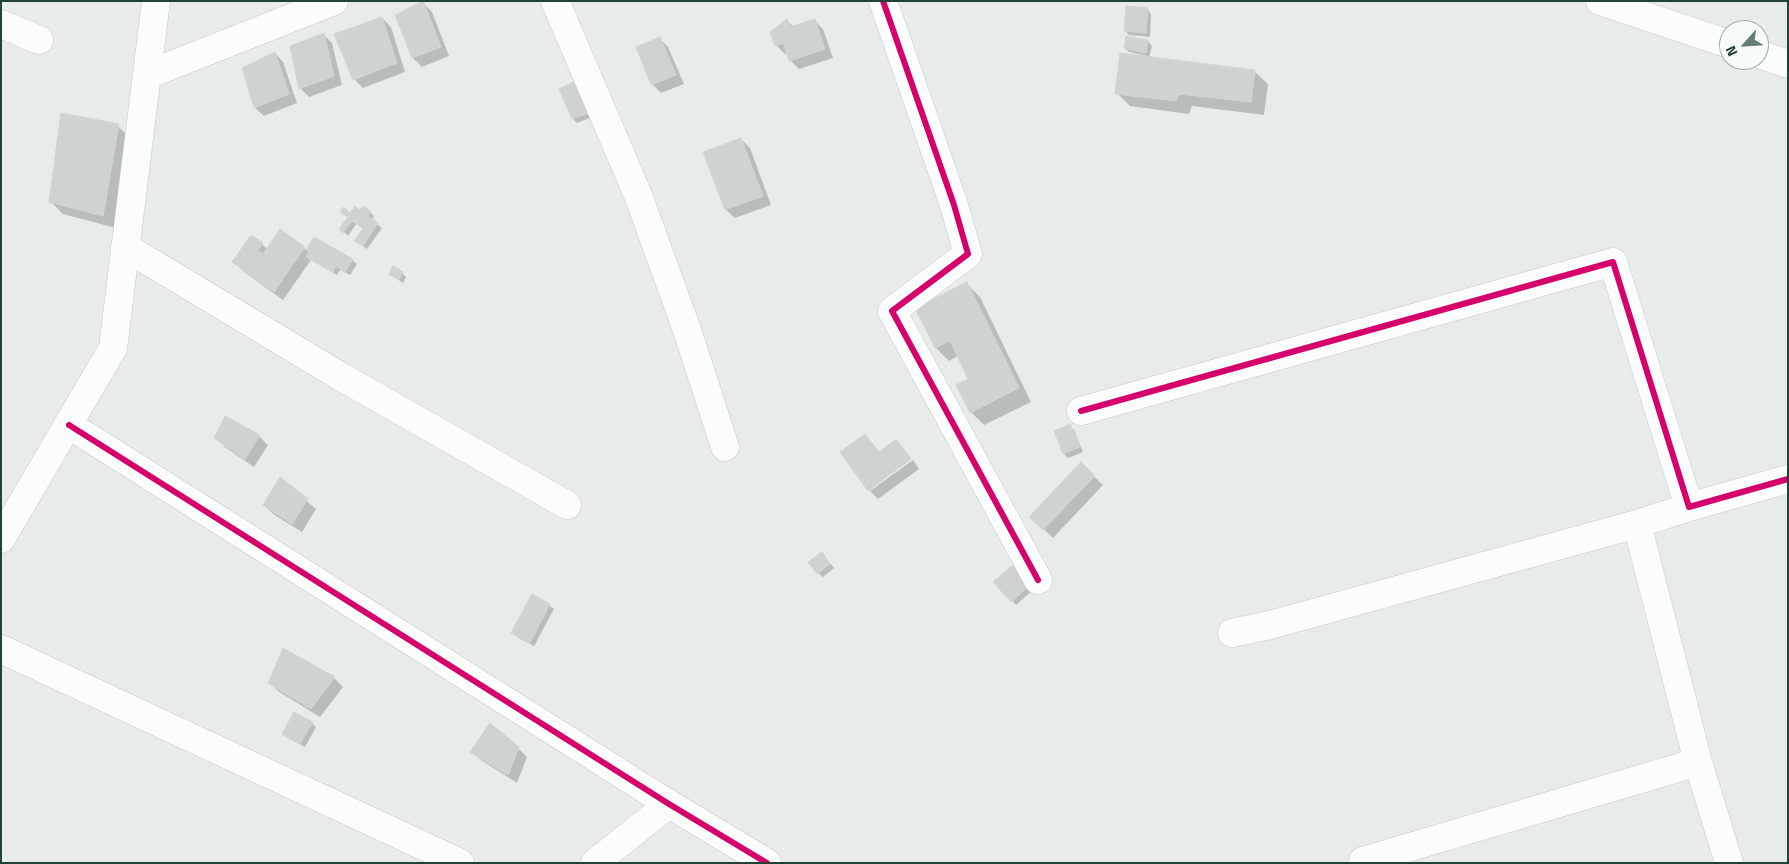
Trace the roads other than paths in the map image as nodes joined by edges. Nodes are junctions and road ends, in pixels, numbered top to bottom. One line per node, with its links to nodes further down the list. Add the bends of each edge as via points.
1 (156, 1): 11 (street)
2 (334, 1): 11 (street)
3 (556, 1): 15 (street, via 638,195)
4 (883, 1): 21 (street, via 968,254 892,311)
5 (1600, 1): 8 (street)
6 (1, 24): 7 (street)
7 (39, 40)
8 (1719, 41)
9 (1769, 57): 10 (street)
10 (1787, 62)
11 (147, 75): 12 (street)
12 (125, 247): 14 (street, via 113,348); 17 (street, via 338,375)
13 (1081, 411): 18 (street, via 1613,262)
14 (69, 425): 20 (street); 25 (street)
15 (725, 446)
16 (1788, 479): 18 (street)
17 (567, 505)
18 (1689, 507): 19 (street)
19 (1637, 524): 22 (street, via 1280,622); 24 (street)
20 (1, 538)
21 (1038, 580)
22 (1232, 632)
23 (1, 649): 27 (street)
24 (1698, 762): 26 (street); 30 (street)
25 (669, 804): 28 (street); 29 (street)
26 (1362, 861)
27 (460, 863)
28 (595, 863)
29 (767, 863)
30 (1729, 863)

